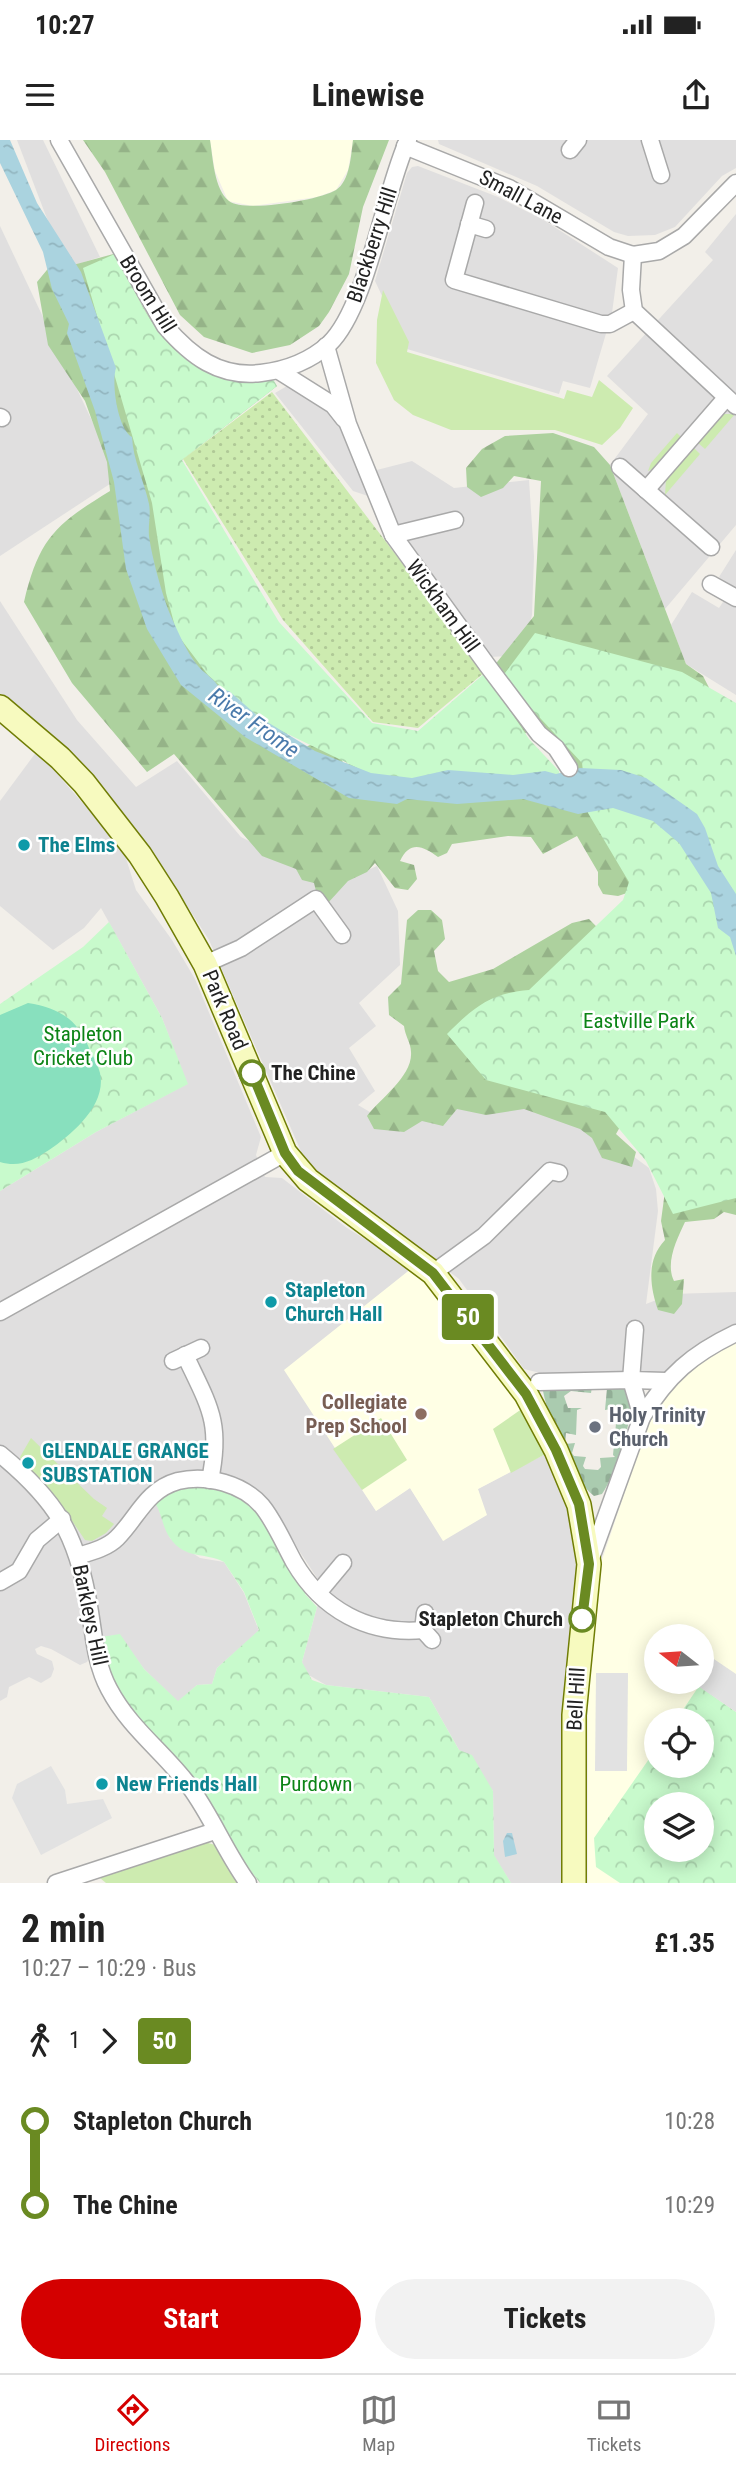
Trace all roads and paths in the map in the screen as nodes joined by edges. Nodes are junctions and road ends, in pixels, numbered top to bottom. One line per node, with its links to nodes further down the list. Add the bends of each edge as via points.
1 (59, 140): 12 (street, Broom Hill, via 165,326 186,350 236,372)
2 (650, 140): 4 (street)
3 (406, 143): 9 (street, Small Lane, via 502,185 609,247); 11 (street, Blackberry Hill, via 358,291 344,323)
4 (661, 176)
5 (734, 188): 9 (street, via 671,245 654,253)
6 (475, 203): 7 (street)
7 (469, 225): 8 (street); 10 (street, via 449,279 601,324)
8 (486, 229)
9 (633, 254): 10 (street)
10 (634, 311): 13 (street)
11 (327, 346): 12 (street, Broom Hill); 14 (street, Wickham Hill)
12 (279, 371): 14 (street, Wickham Hill, via 333,405)
13 (731, 402): 16 (street)
14 (348, 424): 18 (street, Wickham Hill)
15 (620, 467): 16 (street)
16 (646, 490): 19 (street)
17 (455, 520): 18 (street)
18 (393, 535): 23 (street, Wickham Hill)
19 (711, 547)
20 (712, 584): 21 (street)
21 (736, 598)
22 (0, 707): 25 (main road, Park Road, via 60,758 104,807 153,876)
23 (569, 768)
24 (342, 936): 25 (street, via 316,899 242,948)
25 (205, 964): 26 (main road, Park Road)
26 (285, 1153): 28 (main road, Park Road, via 308,1180); 29 (street)
27 (559, 1173): 28 (street, via 550,1171 484,1236)
28 (433, 1273): 40 (main road, Park Road, via 526,1394 568,1476)
29 (0, 1312)
30 (635, 1329): 33 (street)
31 (736, 1333): 34 (street, via 696,1353)
32 (201, 1348): 38 (street, via 179,1358 215,1422 217,1442)
33 (631, 1380): 34 (street); 35 (street); 36 (street)
34 (666, 1381): 36 (street)
35 (539, 1382)
36 (642, 1417): 39 (street)
37 (0, 1454): 41 (street, Barkleys Hill)
38 (210, 1480): 42 (street, via 184,1480 161,1489 140,1506 114,1541); 46 (street, via 235,1487 260,1504)
39 (612, 1504): 40 (street); 44 (street)
40 (582, 1516): 44 (main road, Bell Hill)
41 (62, 1519): 42 (street, Barkleys Hill); 45 (street, via 37,1540 19,1572)
42 (78, 1556): 48 (street, Barkleys Hill, via 93,1641 109,1689 151,1747 189,1786)
43 (343, 1563): 46 (street)
44 (589, 1564): 51 (main road, Bell Hill, via 573,1714)
45 (0, 1582)
46 (318, 1593): 47 (street, via 341,1613 388,1631 428,1635)
47 (425, 1613)
48 (215, 1831): 49 (street); 50 (street, Barkleys Hill)
49 (56, 1883)
50 (248, 1883)
51 (574, 1883)

